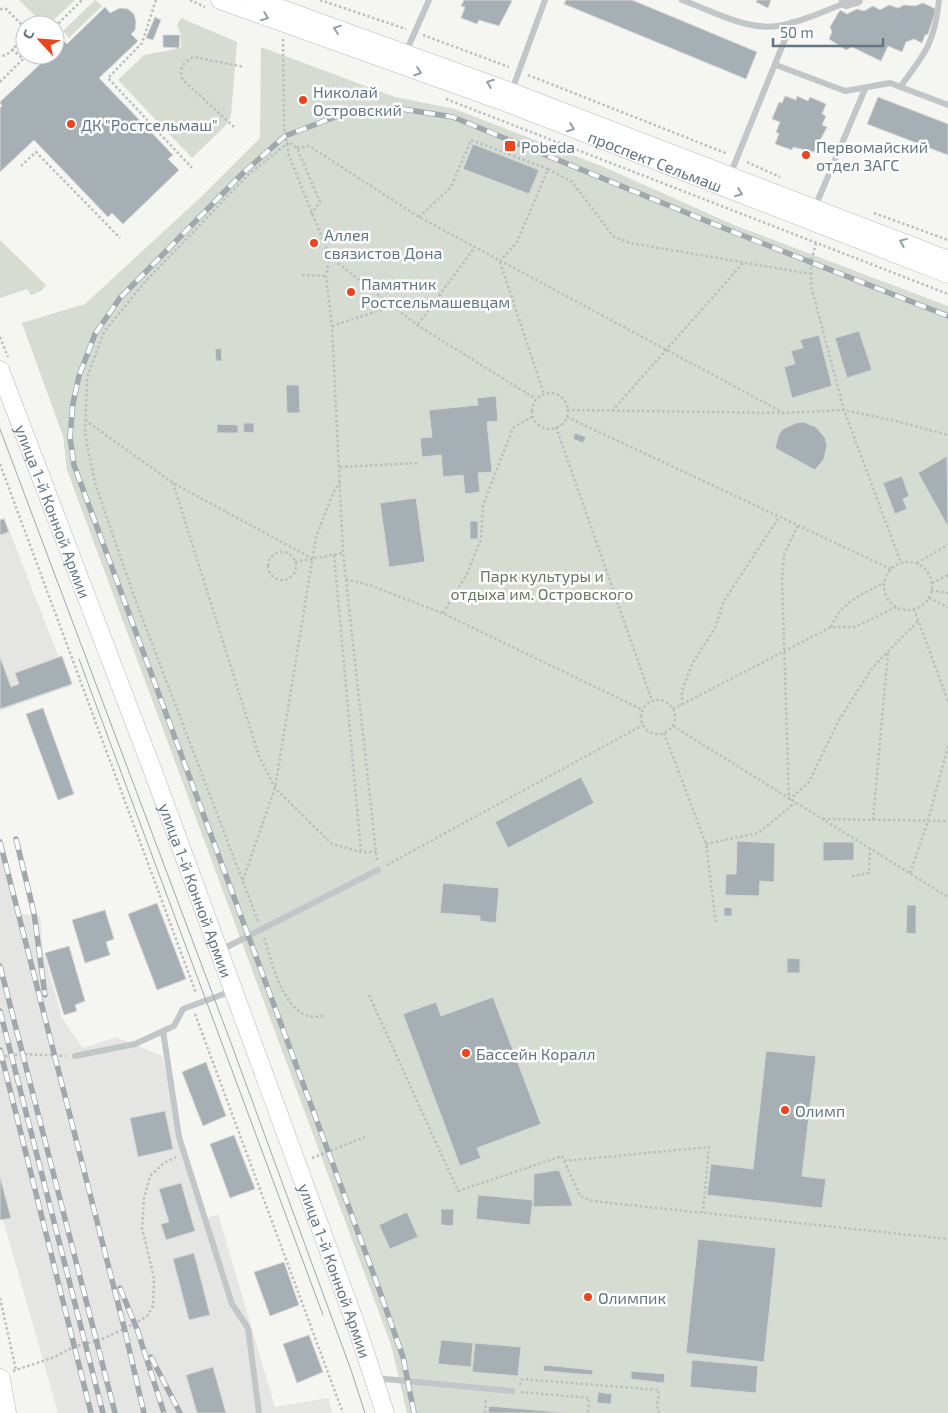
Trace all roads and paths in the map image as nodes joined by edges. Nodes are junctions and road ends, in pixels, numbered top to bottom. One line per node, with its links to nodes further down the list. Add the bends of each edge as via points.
1 (82, 0): 13 (path)
2 (156, 0): 37 (path, via 142,43 108,78)
3 (190, 0): 11 (path)
4 (257, 0): 20 (main road, проспект Сельмаш, one-way to 4)
5 (320, 0): 15 (path)
6 (429, 0): 15 (lane)
7 (545, 0): 25 (lane)
8 (682, 0): 14 (lane, via 760,26 783,26)
9 (939, 0): 27 (lane, via 931,43)
10 (849, 1): 14 (lane)
11 (213, 4): 16 (main road, проспект Сельмаш, one-way to 16)
12 (0, 10): 18 (path, via 6,9 22,26 19,42)
13 (65, 17)
14 (792, 22): 23 (lane)
15 (415, 32): 20 (lane); 25 (path)
16 (281, 34): 17 (path); 33 (path, via 284,127); 54 (main road, проспект Сельмаш, one-way to 54, via 505,102)
17 (292, 43)
18 (12, 49): 19 (path); 21 (path)
19 (15, 52)
20 (406, 52): 29 (main road, проспект Сельмаш, one-way to 20)
21 (0, 56)
22 (17, 65): 26 (path)
23 (776, 65): 28 (lane, via 845,92); 35 (lane)
24 (244, 67): 32 (path, via 194,57 182,66 180,73 183,80)
25 (519, 71): 29 (lane); 35 (path)
26 (0, 82)
27 (900, 86): 28 (lane, via 890,83); 31 (lane)
28 (865, 89): 41 (lane)
29 (512, 92): 39 (main road, проспект Сельмаш)
30 (445, 99): 47 (path)
31 (948, 105)
32 (234, 126)
33 (288, 142): 34 (path); 43 (path, via 289,156); 71 (path, via 249,174 144,283 104,332 87,378)
34 (298, 148): 43 (path, via 320,202); 44 (path, via 309,146)
35 (737, 158): 39 (lane); 40 (path)
36 (21, 166): 45 (path, via 36,152)
37 (192, 168)
38 (548, 170): 44 (path, via 472,140 451,187); 51 (path, via 517,242); 52 (path, via 572,182 613,236 661,250)
39 (730, 175): 41 (main road, проспект Сельмаш)
40 (788, 180)
41 (815, 208): 50 (main road, проспект Сельмаш, one-way to 41)
42 (873, 213): 46 (path)
43 (311, 214): 49 (path)
44 (419, 217): 48 (path)
45 (120, 238)
46 (948, 240)
47 (816, 243): 53 (path); 57 (path)
48 (475, 247): 51 (path); 59 (path)
49 (330, 257): 56 (path); 58 (path)
50 (948, 260)
51 (500, 261): 61 (path); 63 (path)
52 (743, 263): 53 (path); 61 (path)
53 (811, 274): 66 (path, via 811,286)
54 (948, 274)
55 (302, 275): 56 (path)
56 (326, 276): 60 (path)
57 (948, 294)
58 (394, 306): 59 (path); 60 (path)
59 (417, 324): 64 (path)
60 (332, 326): 76 (path)
61 (667, 350): 67 (path); 68 (path)
62 (0, 370): 131 (main road, улица 1-й Конной Армии)
63 (544, 394): 64 (path); 65 (path, via 558,394)
64 (536, 399): 69 (path)
65 (568, 410): 67 (path); 70 (path)
66 (844, 410): 68 (path); 73 (path); 86 (path)
67 (612, 411): 68 (path)
68 (784, 413)
69 (533, 416): 72 (path, via 542,426); 99 (path, via 513,428 483,505 481,539 468,574)
70 (567, 417): 72 (path); 79 (path)
71 (85, 420): 78 (path); 127 (path, via 95,483 135,600)
72 (556, 427): 104 (path)
73 (948, 435)
74 (419, 463): 76 (path)
75 (0, 464): 134 (path)
76 (340, 468): 77 (path)
77 (340, 482): 82 (path); 84 (path, via 316,537)
78 (173, 483): 84 (path); 113 (path, via 259,756)
79 (779, 517): 80 (path); 106 (path, via 724,601 715,628 692,664 682,691)
80 (798, 525): 88 (path); 103 (path, via 784,555)
81 (948, 545): 87 (path)
82 (343, 553): 83 (path); 90 (path)
83 (334, 555): 84 (path); 122 (path)
84 (313, 559): 85 (path); 113 (path)
85 (295, 562): 85 (path, via 283,552 269,559 267,567 276,580 284,581 292,577 296,570)
86 (901, 563): 87 (path); 88 (path)
87 (916, 564): 92 (path, via 927,572)
88 (891, 569): 91 (path)
89 (948, 574): 92 (path)
90 (346, 579): 99 (path); 123 (path)
91 (884, 583): 96 (path, via 885,592); 101 (path, via 848,601 840,608)
92 (932, 583): 93 (path)
93 (931, 590): 94 (path); 95 (path)
94 (948, 593)
95 (928, 598): 97 (path); 98 (path)
96 (896, 607): 98 (path); 101 (path, via 855,627)
97 (948, 607)
98 (914, 609): 100 (path)
99 (442, 613): 108 (path)
100 (918, 621): 102 (path); 105 (path)
101 (831, 627): 103 (path)
102 (888, 651): 114 (path, via 873,667 839,720 809,782); 117 (path)
103 (782, 653): 106 (path); 114 (path)
104 (652, 701): 107 (path, via 664,701); 108 (path)
105 (948, 701)
106 (682, 705): 107 (path)
107 (673, 709): 110 (path)
108 (643, 710): 109 (path)
109 (643, 725): 111 (path, via 652,733); 124 (path)
110 (673, 726): 111 (path); 114 (path)
111 (664, 733): 120 (path)
112 (948, 746): 118 (path)
113 (275, 788): 122 (path, via 332,844); 127 (path)
114 (789, 800): 115 (path)
115 (795, 803): 116 (path); 120 (path, via 758,833)
116 (821, 820): 117 (path); 121 (path)
117 (873, 820): 118 (path)
118 (928, 821): 119 (path); 125 (path)
119 (948, 821)
120 (706, 844): 129 (path)
121 (870, 850): 125 (path); 126 (path, via 868,873)
122 (361, 852): 123 (path)
123 (376, 852): 124 (path)
124 (378, 870): 130 (lane)
125 (910, 874): 128 (path)
126 (852, 876)
127 (242, 882): 130 (path)
128 (948, 897)
129 (716, 924)
130 (262, 931): 131 (lane); 136 (path, via 290,1003 308,1017)
131 (219, 951): 132 (main road, улица 1-й Конной Армии)
132 (234, 990): 134 (lane); 148 (main road, улица 1-й Конной Армии)
133 (368, 995): 143 (path, via 458,1191 562,1156)
134 (200, 1002): 135 (lane)
135 (192, 1006): 137 (lane, via 183,1009 174,1026); 154 (path)
136 (324, 1016)
137 (164, 1031): 138 (lane, via 135,1044); 141 (lane)
138 (75, 1056): 139 (path, via 22,1054)
139 (0, 1057)
140 (366, 1137): 142 (path)
141 (184, 1153): 147 (path, via 164,1163 150,1176 144,1199 142,1228 154,1278 153,1306 147,1316 98,1341 76,1346); 153 (lane, via 232,1304 248,1328)
142 (308, 1159)
143 (564, 1161): 144 (path, via 580,1196 592,1201); 144 (path, via 709,1147)
144 (703, 1212): 145 (path)
145 (948, 1239)
146 (0, 1298): 147 (path)
147 (8, 1374): 152 (main road)
148 (374, 1378): 149 (lane); 151 (main road, улица 1-й Конной Армии)
149 (487, 1389): 150 (lane); 155 (path)
150 (512, 1391)
151 (386, 1411)
152 (6, 1413)
153 (259, 1413)
154 (343, 1413)
155 (485, 1413)
156 (588, 1413): 157 (path, via 589,1398 518,1392 522,1379 660,1390 657,1410)
157 (660, 1413)

